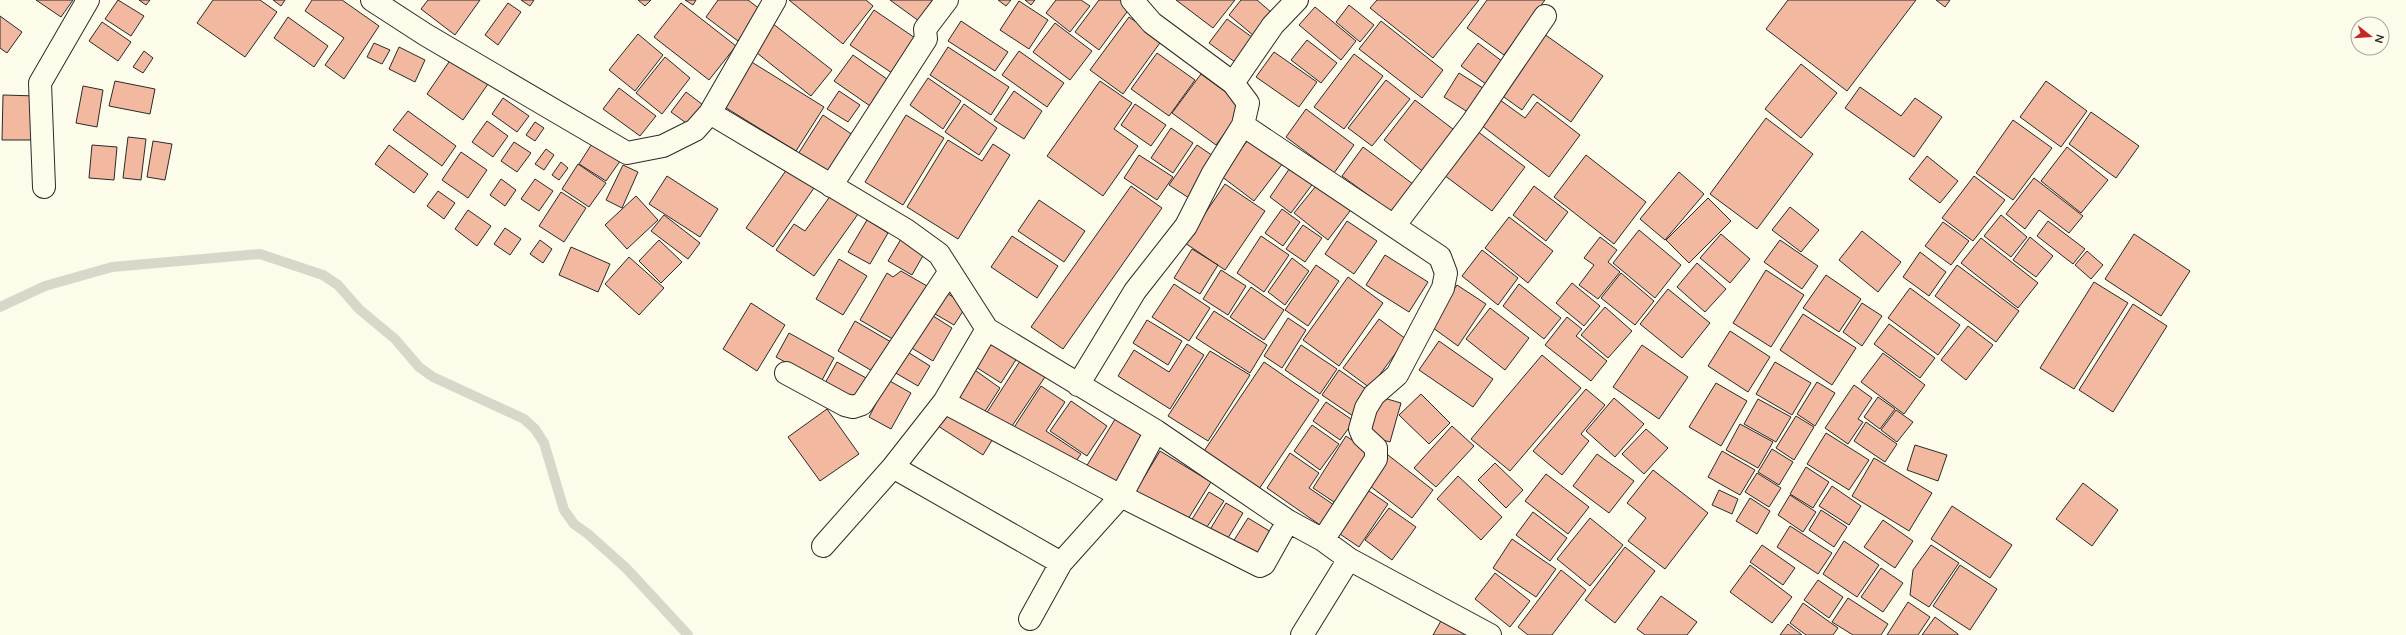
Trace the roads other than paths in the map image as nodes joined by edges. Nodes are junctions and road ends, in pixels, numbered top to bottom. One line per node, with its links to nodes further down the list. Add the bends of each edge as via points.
1 (88, 0): 12 (street, via 40,83)
2 (372, 0): 9 (street, via 426,35 627,153 663,146 695,130)
3 (775, 0): 9 (street)
4 (948, 0): 11 (street, via 925,28 926,39)
5 (1297, 0): 8 (street, via 1273,25)
6 (1133, 1): 8 (street, via 1152,22)
7 (1545, 16): 13 (street, via 1472,123)
8 (1233, 83): 10 (street, via 1248,103)
9 (710, 112): 11 (street)
10 (1243, 125): 13 (street); 17 (street, via 1213,173 1186,226 1135,291)
11 (831, 186): 14 (street, via 906,230 939,254)
12 (44, 187)
13 (1394, 226): 23 (street, via 1440,257 1446,273 1443,288 1397,375 1374,395 1366,408 1360,429 1362,436 1376,448 1376,459)
14 (950, 271): 15 (street); 16 (street, via 862,404 853,407 845,405)
15 (987, 329): 17 (street); 18 (street)
16 (786, 373)
17 (1078, 385): 19 (street)
18 (944, 402): 20 (street); 21 (street)
19 (1156, 431): 21 (street); 22 (street)
20 (893, 467): 24 (street); 26 (street)
21 (1121, 496): 22 (street, via 1260,566 1264,564); 26 (street)
22 (1288, 521): 23 (street)
23 (1323, 540): 25 (street)
24 (823, 546)
25 (1349, 559): 28 (street); 29 (street)
26 (1061, 562): 27 (street)
27 (1030, 618)
28 (1302, 635)
29 (1490, 635)

